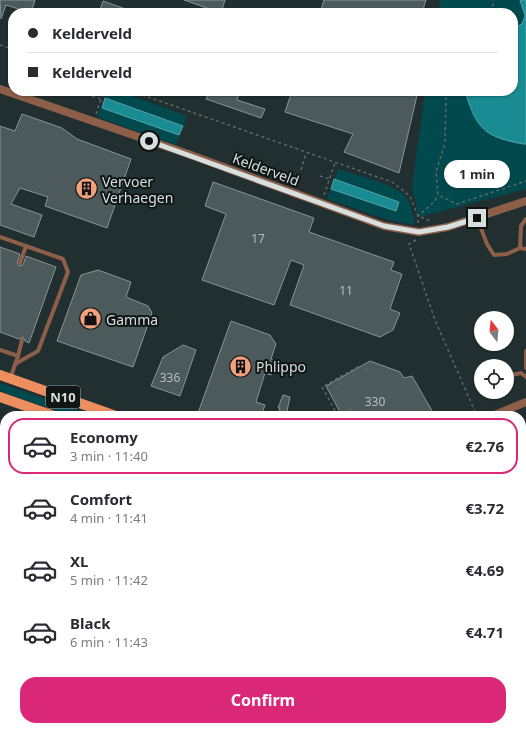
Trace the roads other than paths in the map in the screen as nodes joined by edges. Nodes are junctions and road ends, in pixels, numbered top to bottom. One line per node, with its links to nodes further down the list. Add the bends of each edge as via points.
1 (20, 96): 3 (street, Kelderveld, via 384,226 419,232)
2 (526, 201): 3 (street, Kelderveld)
3 (477, 218): 7 (lane, via 494,255 507,254)
4 (526, 219): 7 (lane, via 521,226)
5 (0, 237): 6 (lane)
6 (26, 246): 9 (lane); 14 (lane, via 63,259 68,272 38,351)
7 (520, 248): 8 (lane)
8 (526, 249)
9 (20, 263)
10 (22, 340): 13 (lane)
11 (0, 350): 13 (lane)
12 (526, 351): 15 (lane)
13 (18, 356): 14 (lane)
14 (15, 364): 19 (lane)
15 (526, 368)
16 (514, 374): 18 (lane, via 521,373)
17 (0, 375): 19 (main road, N10)
18 (526, 377)
19 (10, 379): 23 (main road, N10)
20 (0, 397): 22 (main road, N10)
21 (526, 402): 24 (street)
22 (40, 411)
23 (102, 411)
24 (504, 411)

